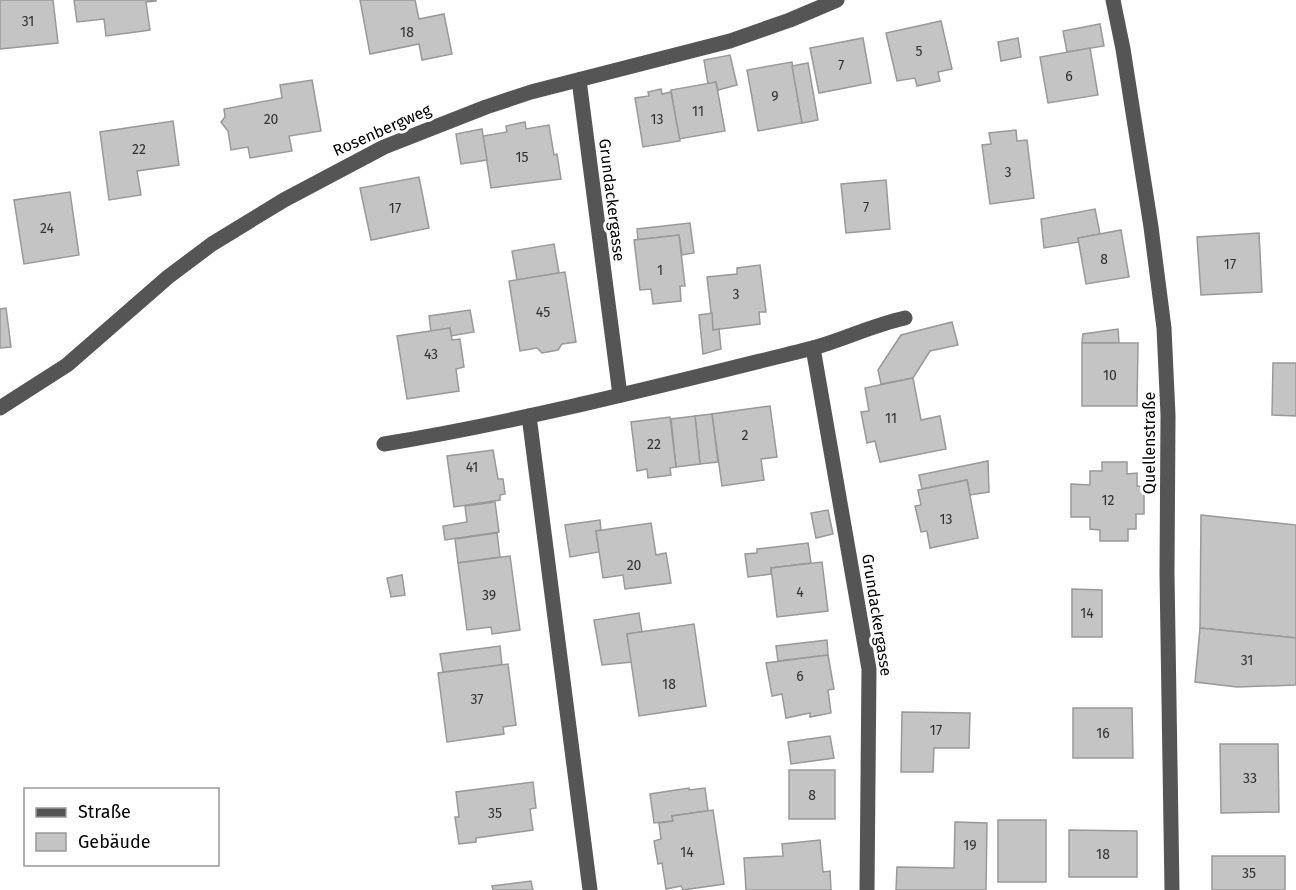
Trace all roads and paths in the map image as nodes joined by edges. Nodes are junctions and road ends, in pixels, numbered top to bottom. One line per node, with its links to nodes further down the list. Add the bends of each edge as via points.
1 (837, 0): 3 (street, Rosenbergweg, via 730,41)
2 (1113, 0): 12 (street, Quellenstraße, via 1164,328)
3 (579, 80): 6 (street, Grundackergasse); 7 (street, Rosenbergweg, via 497,103 422,131 284,200 198,254 67,364)
4 (905, 318): 5 (street)
5 (813, 348): 6 (street); 11 (street, Grundackergasse, via 869,669)
6 (620, 395): 8 (street)
7 (0, 408)
8 (529, 416): 9 (street); 10 (street)
9 (384, 444)
10 (590, 890)
11 (867, 890)
12 (1172, 890)

